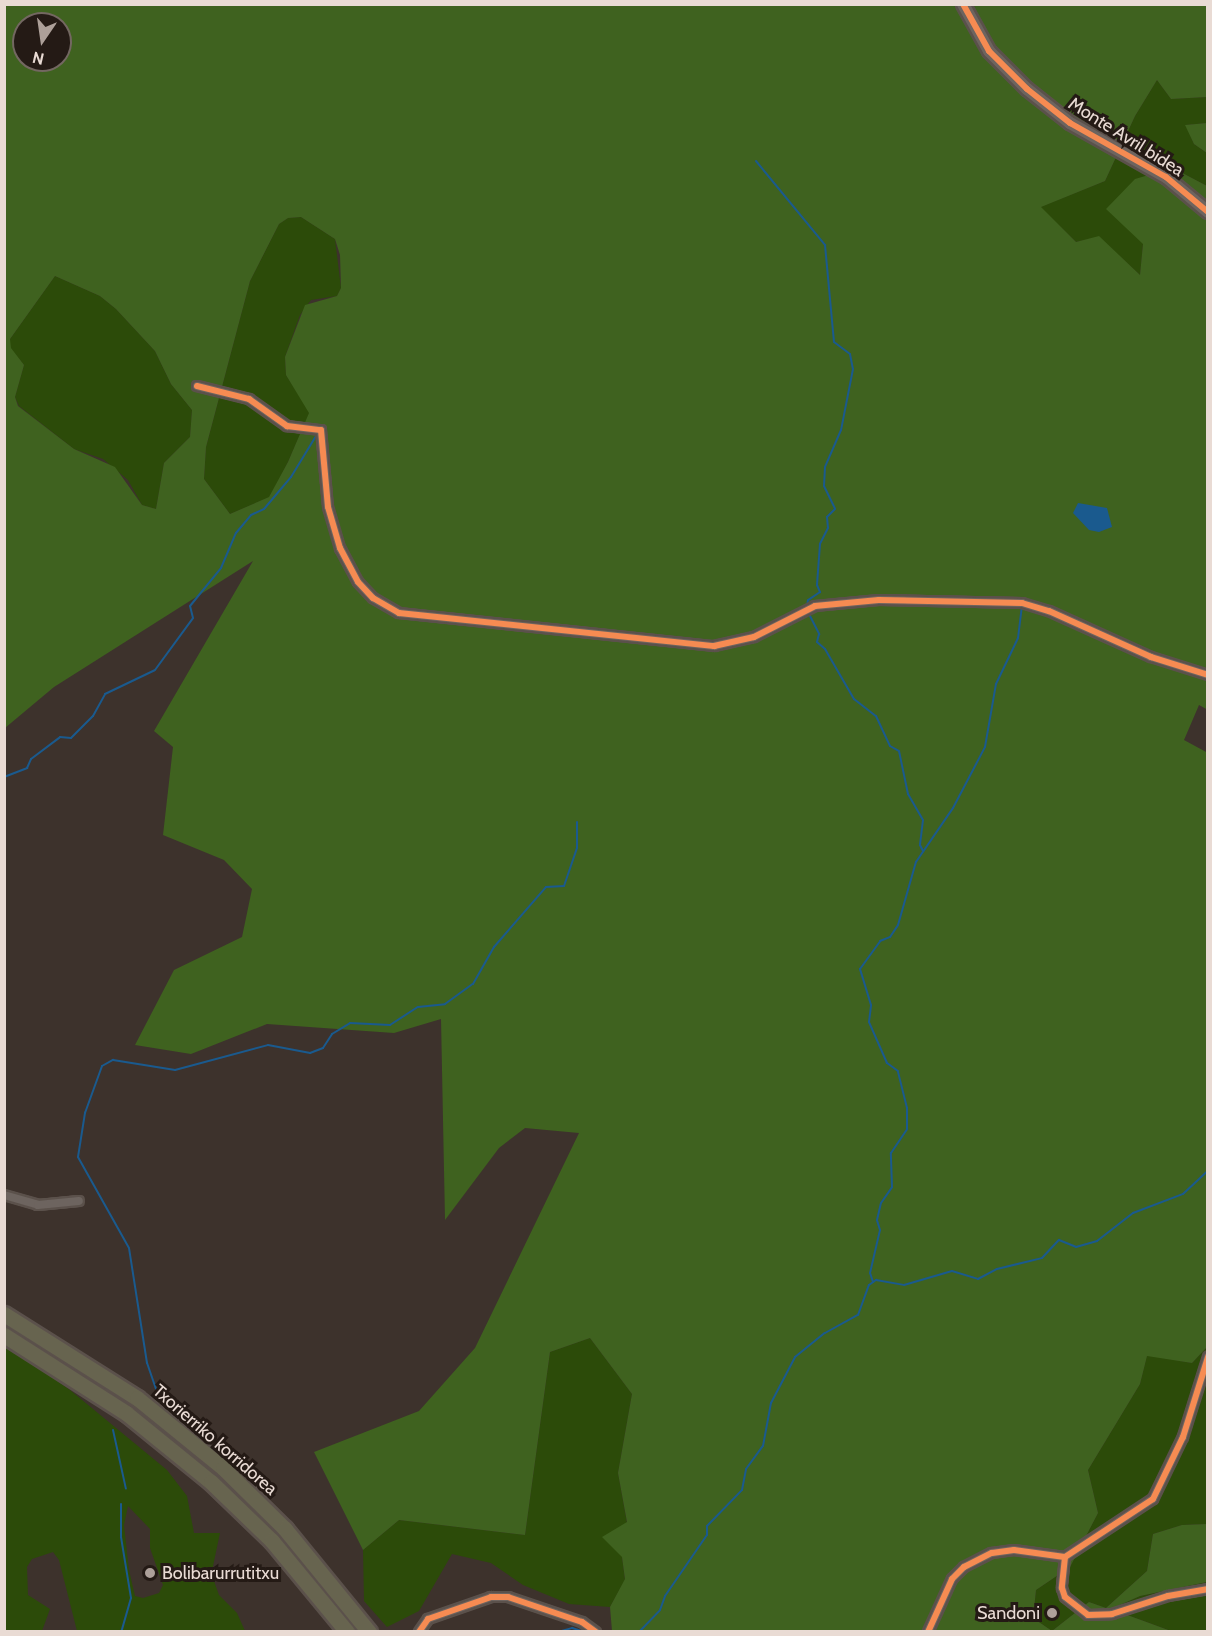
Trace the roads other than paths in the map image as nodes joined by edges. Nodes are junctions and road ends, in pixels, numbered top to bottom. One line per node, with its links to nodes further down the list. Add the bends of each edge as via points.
1 (963, 4): 2 (street, Monte Avril bidea, via 989,51 1028,89 1070,123 1166,177)
2 (1208, 212)
3 (197, 386): 4 (street, via 249,399 287,426 321,430 328,507 340,548 365,590 383,607 399,614 714,646 762,634 815,606 879,600 1022,603 1049,611 1151,657)
4 (1208, 675)
5 (4, 1195): 6 (street, via 38,1205)
6 (79, 1201)
7 (4, 1314): 13 (highway, Txorierriko korridorea, via 136,1398 223,1468 285,1529)
8 (4, 1335): 12 (highway, Txorierriko korridorea, via 91,1388 184,1458 272,1541)
9 (1208, 1357): 10 (street, via 1183,1437 1153,1499)
10 (1065, 1557): 11 (street, via 1065,1597 1088,1615 1113,1614 1168,1596); 16 (street, via 1014,1550 992,1553 964,1567 952,1579)
11 (1208, 1589)
12 (347, 1632)
13 (369, 1632)
14 (419, 1632): 15 (street, via 428,1619 491,1597 508,1597 582,1622)
15 (596, 1632)
16 (928, 1632)

